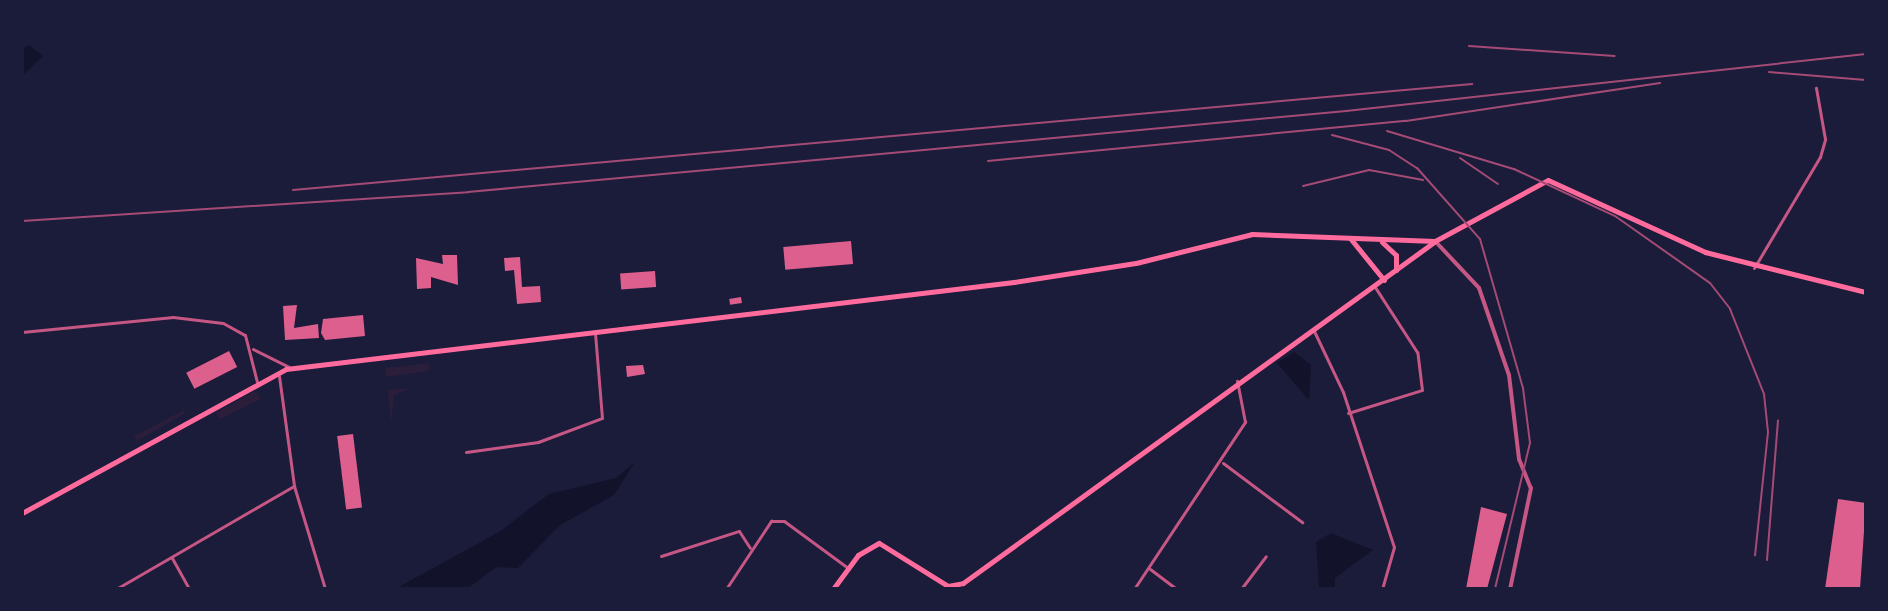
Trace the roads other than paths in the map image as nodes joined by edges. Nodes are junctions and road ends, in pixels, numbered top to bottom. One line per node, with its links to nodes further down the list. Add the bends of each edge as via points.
1 (1816, 88): 5 (street, via 1825,139 1820,157)
2 (1350, 238): 3 (main road); 7 (main road); 12 (main road, via 1252,234 1086,272)
3 (1381, 241): 4 (main road); 6 (main road, via 1396,255)
4 (1435, 241): 5 (main road, via 1541,182 1567,186 1676,240); 6 (main road); 40 (street, via 1479,288 1507,364 1519,459 1531,488)
5 (1754, 268): 9 (main road)
6 (1396, 271): 7 (main road)
7 (1384, 280): 8 (main road)
8 (1375, 287): 10 (main road); 18 (street, via 1417,352 1422,390)
9 (1866, 292)
10 (1314, 331): 16 (main road); 18 (street)
11 (22, 332): 13 (street, via 173,317 223,323)
12 (595, 333): 14 (main road); 19 (street, via 602,418 538,442)
13 (253, 349): 14 (street); 17 (street)
14 (292, 368): 15 (main road)
15 (278, 372): 17 (main road); 21 (street)
16 (1237, 381): 20 (street, via 1245,422); 30 (main road)
17 (257, 382): 22 (main road)
18 (1348, 413): 39 (street, via 1394,547)
19 (466, 452)
20 (1223, 463): 23 (street); 29 (street)
21 (294, 486): 27 (street); 33 (street)
22 (22, 513)
23 (1302, 522)
24 (750, 548): 25 (street, via 739,531); 28 (street, via 771,521 784,521); 34 (street)
25 (661, 556)
26 (1266, 556): 38 (street)
27 (172, 558): 31 (street); 32 (street)
28 (848, 568): 30 (main road, via 879,543); 35 (main road)
29 (1150, 569): 36 (street); 37 (street)
30 (953, 588)
31 (116, 589)
32 (189, 589)
33 (325, 589)
34 (726, 589)
35 (833, 589)
36 (1134, 589)
37 (1177, 589)
38 (1241, 589)
39 (1382, 589)
40 (1510, 589)

